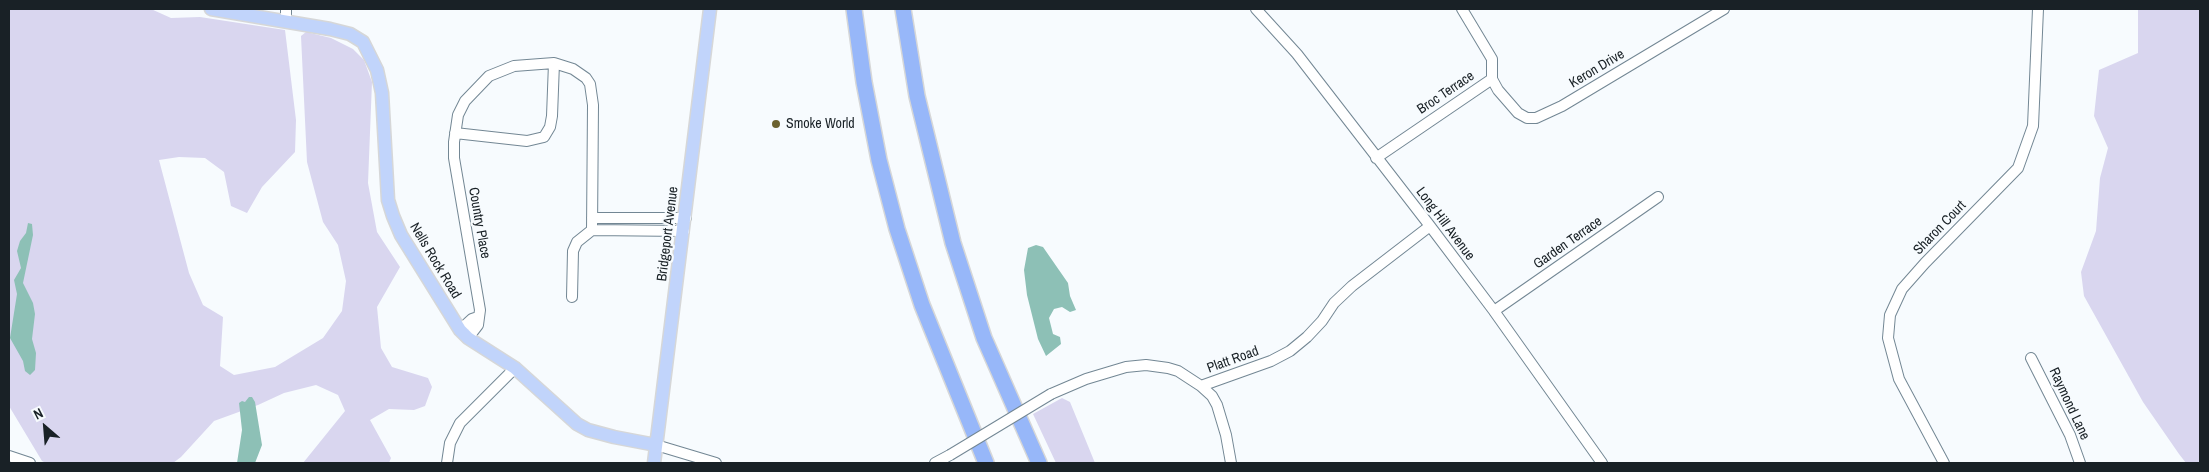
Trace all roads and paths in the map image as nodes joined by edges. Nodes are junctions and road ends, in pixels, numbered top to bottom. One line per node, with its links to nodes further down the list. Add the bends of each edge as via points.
1 (211, 9): 9 (main road, Nells Rock Road)
2 (710, 9): 16 (main road, Bridgeport Avenue)
3 (854, 9): 33 (highway, via 879,160 897,229 922,305)
4 (904, 9): 34 (highway, via 917,96 953,243 984,338)
5 (1256, 9): 13 (street, Long Hill Avenue, via 1297,54)
6 (1462, 9): 11 (street, Broc Terrace, via 1492,59)
7 (1724, 9): 11 (street, Keron Drive, via 1562,106 1536,118 1518,113)
8 (2038, 9): 37 (street, Sharon Court, via 2033,126 2018,168 1902,289 1890,315 1888,338 1899,379)
9 (286, 15): 21 (main road, Nells Rock Road, via 350,34 363,42 371,56 382,93 391,208 401,235)
10 (554, 64): 12 (street, Country Place, via 514,66 489,76 465,101 458,115); 12 (street, via 552,116 544,137 527,141); 15 (street, Country Place, via 580,73 593,93)
11 (1492, 79): 13 (street, Broc Terrace)
12 (455, 133): 21 (street, Country Place, via 454,158 480,310 478,325)
13 (1376, 158): 17 (street, Long Hill Avenue)
14 (1658, 197): 20 (street, Garden Terrace)
15 (592, 218): 16 (street); 18 (street, Country Place)
16 (685, 225): 18 (street); 25 (main road, Bridgeport Avenue)
17 (1430, 226): 20 (street, Long Hill Avenue); 24 (street, Platt Road, via 1352,286 1307,337 1290,351)
18 (592, 230): 19 (street, via 577,242 573,251)
19 (572, 297)
20 (1494, 311): 36 (street, Long Hill Avenue)
21 (464, 334): 23 (main road, Nells Rock Road)
22 (2031, 358): 38 (street, Raymond Lane, via 2070,435)
23 (515, 368): 25 (main road, Nells Rock Road, via 577,424 604,434); 29 (street, via 460,423 450,444)
24 (1201, 386): 32 (street, Platt Road, bridge, via 1178,371 1146,365 1091,377 1051,394); 35 (street, via 1217,405)
25 (656, 445): 27 (street); 30 (main road, Bridgeport Avenue)
26 (9, 456): 28 (street)
27 (698, 460): 31 (street)
28 (30, 463)
29 (447, 463)
30 (654, 463)
31 (716, 463)
32 (935, 463)
33 (986, 463)
34 (1039, 463)
35 (1231, 463)
36 (1602, 463)
37 (1944, 463)
38 (2080, 463)

